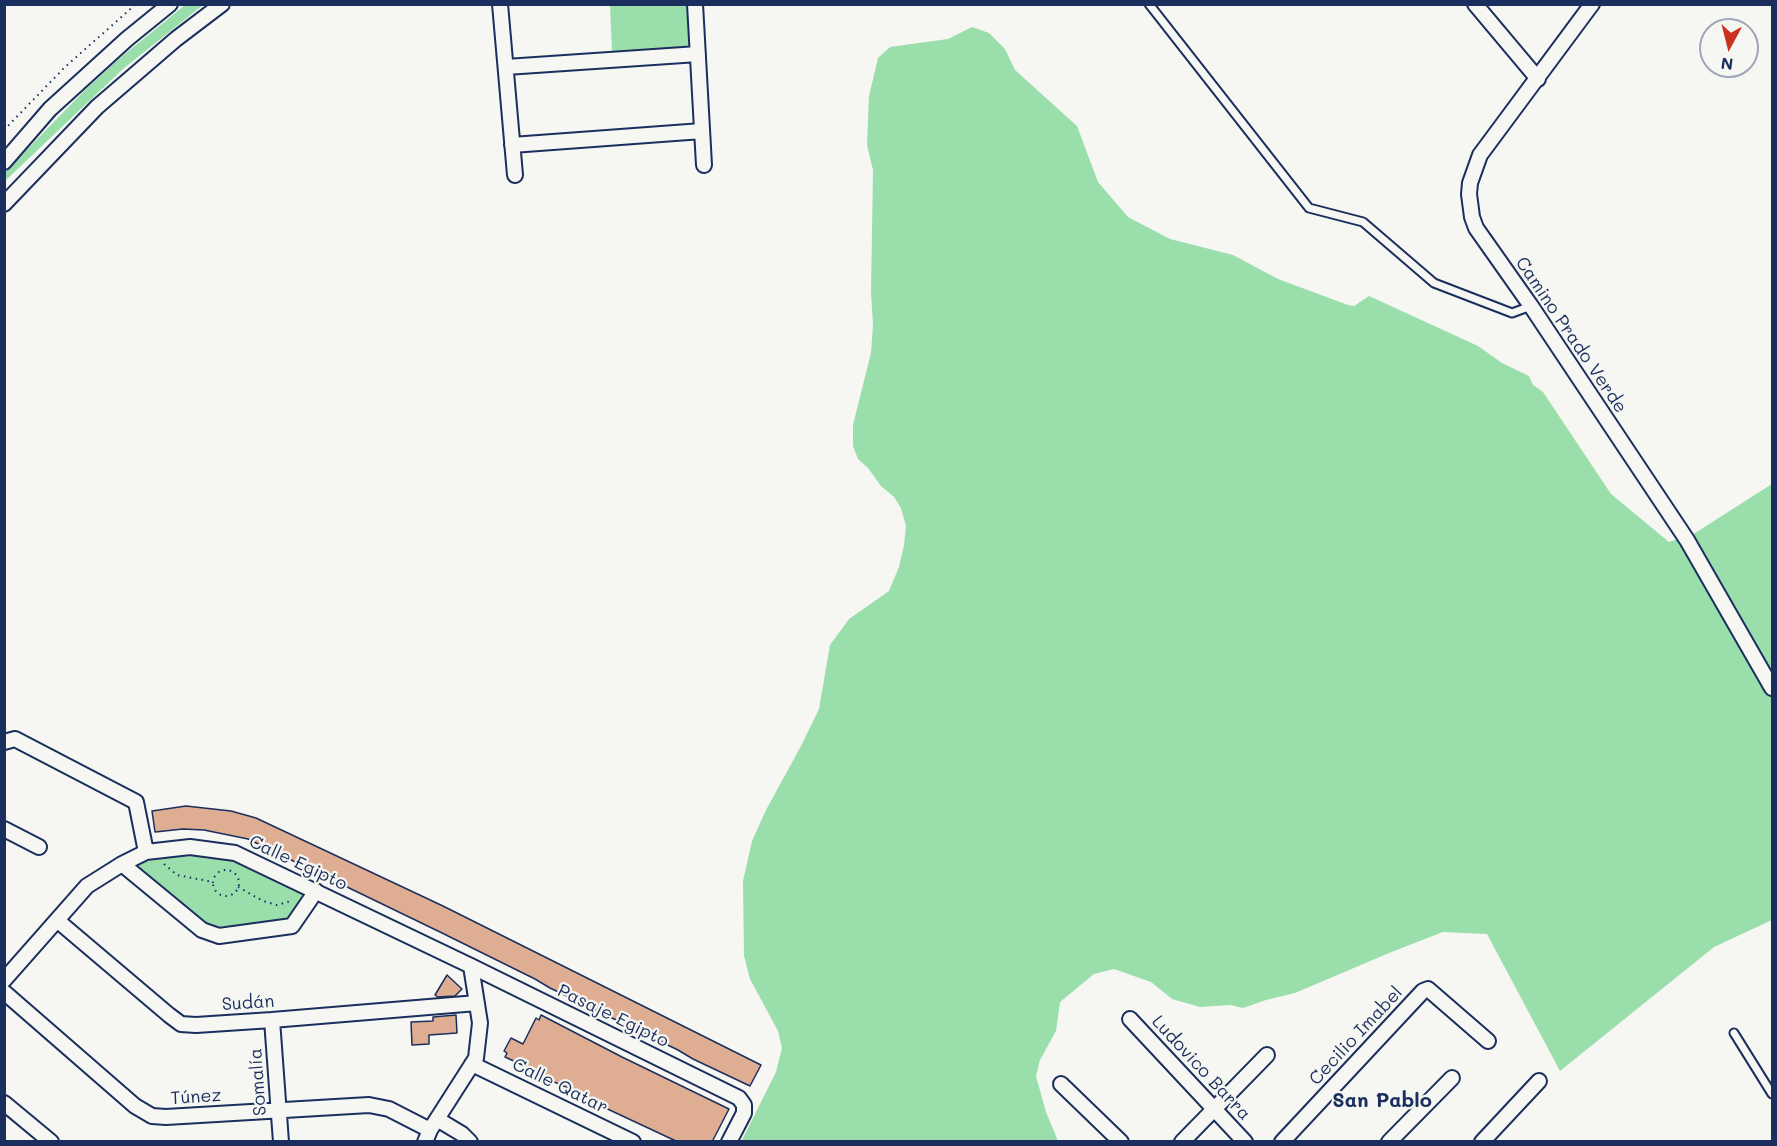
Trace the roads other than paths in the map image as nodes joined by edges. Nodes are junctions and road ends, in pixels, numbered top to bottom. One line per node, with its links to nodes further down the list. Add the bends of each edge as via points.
1 (170, 4): 13 (street, via 57,103)
2 (222, 4): 16 (street, via 97,107)
3 (500, 4): 9 (street)
4 (695, 4): 8 (street)
5 (1149, 4): 17 (lane, via 1309,208 1363,222 1434,283 1512,313)
6 (1475, 4): 10 (street)
7 (1592, 4): 10 (street, Camino Prado Verde)
8 (698, 54): 9 (street); 11 (street)
9 (506, 67): 12 (street)
10 (1538, 79): 17 (street, Camino Prado Verde, via 1480,155 1468,194 1476,228)
11 (702, 131): 12 (street); 14 (street)
12 (512, 145): 15 (street)
13 (4, 162)
14 (704, 165)
15 (515, 175)
16 (4, 204)
17 (1531, 306): 18 (street, Camino Prado Verde, via 1687,540)
18 (1773, 688)
19 (4, 742): 22 (street, via 15,739 136,802)
20 (4, 829): 21 (street)
21 (39, 847)
22 (146, 852): 23 (street, Calle Egipto); 24 (street, Calle Egipto, via 190,847 236,853)
23 (122, 864): 24 (street, via 202,930 219,936 292,926); 25 (street, Calle Egipto, via 87,886)
24 (316, 891): 26 (street, Calle Egipto)
25 (58, 921): 27 (street, Calle Egipto); 31 (street, Sudán, via 181,1023)
26 (471, 966): 29 (street); 48 (street, Pasaje Egipto, via 739,1098 744,1113)
27 (4, 980)
28 (4, 992): 42 (street, Túnez, via 146,1113 166,1117)
29 (477, 1003): 31 (street, Sudán); 35 (street, via 480,1023)
30 (1130, 1019): 41 (street, Ludovico Barra)
31 (272, 1020): 42 (street, Somalía)
32 (1734, 1033): 39 (lane)
33 (1488, 1041): 52 (street, Cecilio Imabel, via 1428,989 1423,991)
34 (1267, 1055): 41 (street)
35 (472, 1064): 43 (street); 47 (street, Calle Qatar)
36 (1452, 1078): 53 (street)
37 (1539, 1081): 54 (street)
38 (1061, 1084): 49 (street)
39 (1773, 1094)
40 (4, 1102): 44 (street)
41 (1213, 1109): 50 (street); 51 (street, Ludovico Barra)
42 (278, 1110): 43 (street, Túnez, via 369,1104 389,1109); 45 (street, Somalía)
43 (431, 1130): 46 (street, Túnez)
44 (51, 1142)
45 (281, 1142)
46 (470, 1142)
47 (633, 1142)
48 (729, 1142)
49 (1121, 1142)
50 (1182, 1142)
51 (1245, 1142)
52 (1282, 1142)
53 (1389, 1142)
54 (1482, 1142)

